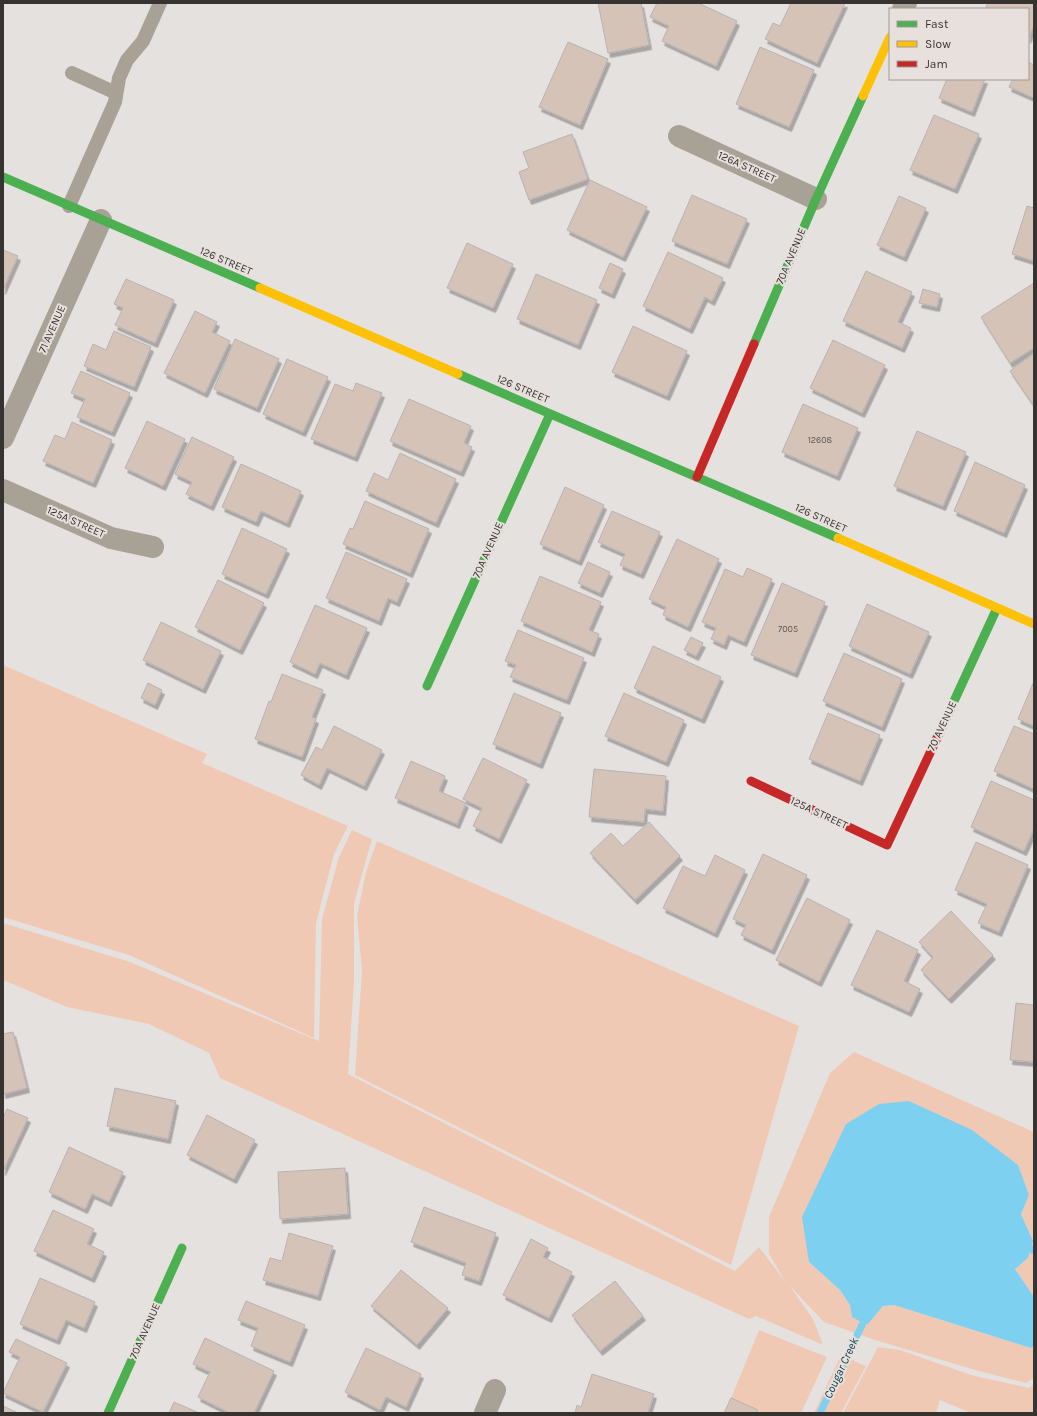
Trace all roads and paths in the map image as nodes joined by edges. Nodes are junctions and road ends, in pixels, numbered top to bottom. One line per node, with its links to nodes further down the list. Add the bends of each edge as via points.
1 (160, 3): 4 (lane, via 143,41 127,60)
2 (889, 39): 7 (street, 70A AVENUE)
3 (72, 73): 4 (lane)
4 (116, 93): 8 (lane, via 115,102)
5 (679, 136): 7 (street, 126A STREET)
6 (3, 177): 8 (street, 126 STREET)
7 (816, 199): 12 (street, 70A AVENUE)
8 (69, 206): 9 (street, 126 STREET)
9 (101, 220): 10 (street, 126 STREET); 11 (street, 71 AVENUE)
10 (550, 414): 12 (street, 126 STREET); 17 (street, 70A AVENUE)
11 (3, 438)
12 (696, 476): 15 (street, 126 STREET)
13 (3, 490): 14 (street, 125A STREET, via 111,538)
14 (153, 546)
15 (997, 608): 16 (street, 126 STREET); 19 (street, 70 AVENUE)
16 (1034, 624)
17 (427, 686)
18 (751, 781): 19 (street, 125A STREET)
19 (887, 845)
20 (182, 1248): 22 (street, 70A AVENUE)
21 (495, 1390): 23 (street)
22 (108, 1413)
23 (485, 1413)

